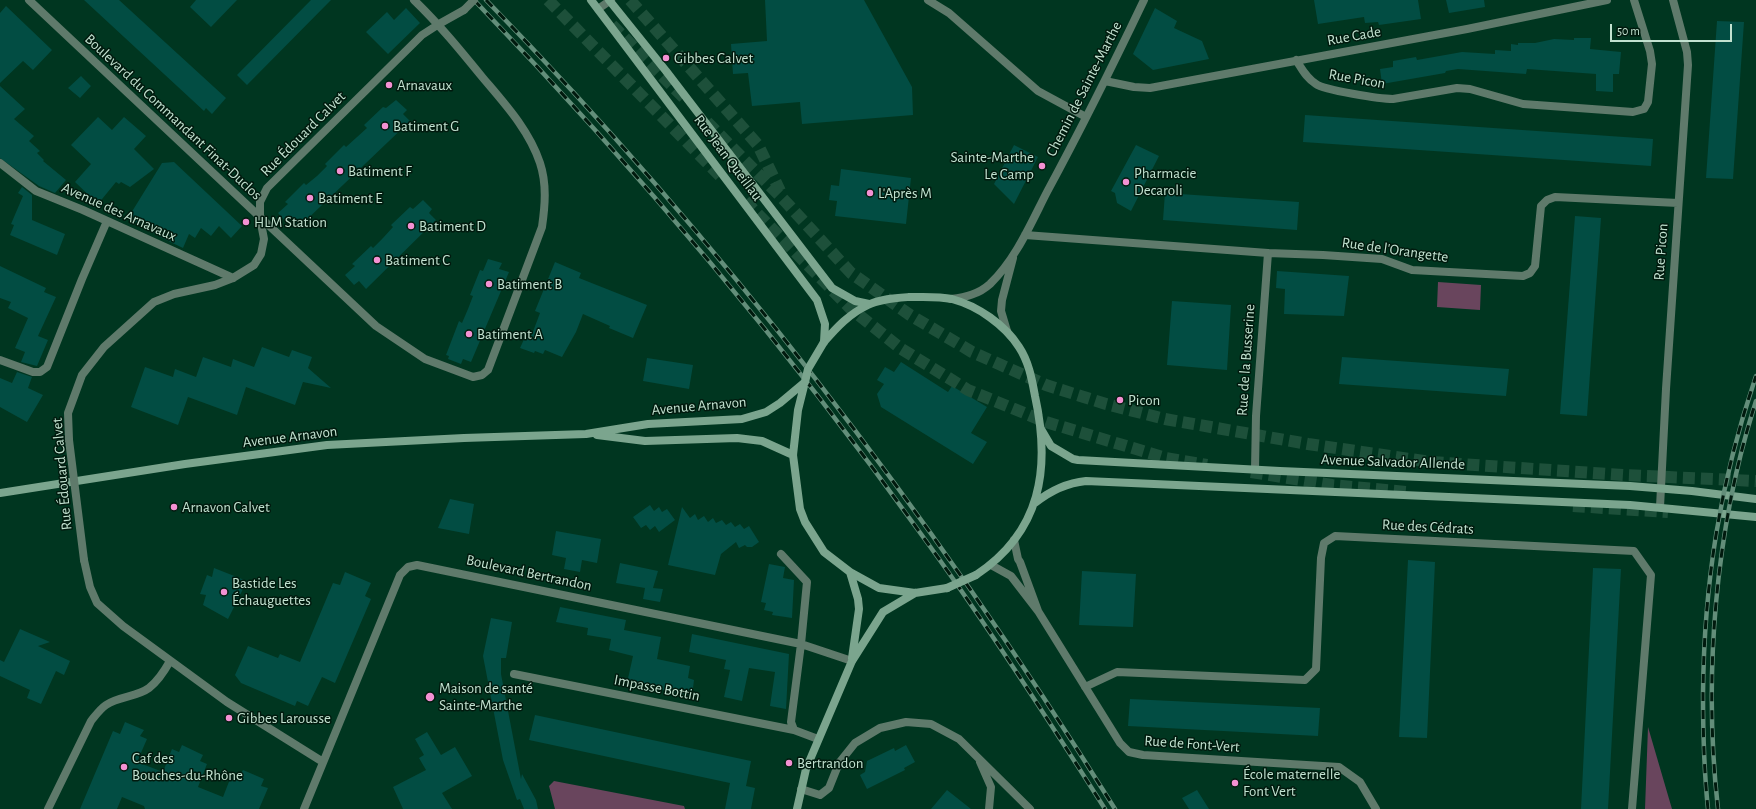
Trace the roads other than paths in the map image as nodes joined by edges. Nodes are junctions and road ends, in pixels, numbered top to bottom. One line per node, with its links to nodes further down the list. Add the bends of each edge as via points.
1 (29, 0): 18 (street, Boulevard du Commandant Finat-Duclos)
2 (414, 0): 12 (street, Boulevard du Commandant Finat-Duclos)
3 (474, 0): 12 (street, Rue Édouard Calvet, bridge, via 464,10)
4 (591, 0): 11 (main road, Rue Jean Queillau)
5 (610, 0): 11 (street); 25 (main road, Rue Jean Queillau, via 832,288 855,301)
6 (928, 0): 15 (street, via 949,13 1038,91)
7 (1144, 0): 14 (street, Chemin de Sainte-Marthe)
8 (1607, 0): 13 (street, Rue Cade)
9 (1634, 0): 13 (street, Rue Picon, via 1652,64 1648,102 1644,109 1633,112 1529,104 1457,88 1382,99 1318,86 1303,73)
10 (1673, 0): 17 (street, Rue Picon, via 1688,65)
11 (598, 9): 27 (main road, Rue Jean Queillau, via 817,300 824,324)
12 (439, 24): 18 (street, Rue Édouard Calvet, via 422,35 267,188 260,202); 18 (street, Boulevard du Commandant Finat-Duclos, via 516,117 535,150 543,175 542,227 488,370 473,377 425,359 376,326)
13 (1296, 60): 14 (street, Rue Cade, via 1150,88)
14 (1105, 81): 15 (street, Chemin de Sainte-Marthe)
15 (1086, 117): 20 (street, Chemin de Sainte-Marthe)
16 (0, 163): 19 (street, Avenue des Arnavaux, via 36,192)
17 (1678, 203): 21 (street, Rue de l'Orangette, via 1555,197 1547,200 1541,206 1534,266 1530,273 1523,276 1412,270 1382,259); 34 (street, Rue Picon)
18 (260, 218): 23 (street, Rue Édouard Calvet, via 264,239 261,254 254,265)
19 (107, 221): 23 (street, Avenue des Arnavaux); 28 (street, via 47,367 40,372 33,372)
20 (1025, 235): 21 (street, Rue de l'Orangette); 22 (street, Chemin de Sainte-Marthe)
21 (1268, 253): 33 (street, Rue de la Busserine)
22 (1014, 254): 24 (street, Chemin de Sainte-Marthe, via 984,289 965,298); 26 (street, Chemin de Sainte-Marthe, via 1001,311)
23 (233, 278): 47 (street, Rue Édouard Calvet, bridge, via 154,302 104,347 82,375 68,413 84,560 90,587 97,603)
24 (951, 299): 25 (main road, via 924,296 895,298); 26 (main road, via 979,311)
25 (869, 304): 27 (main road, via 846,318)
26 (1007, 331): 30 (main road, via 1020,348 1029,368)
27 (824, 342): 29 (main road, bridge, via 808,369)
28 (0, 360)
29 (805, 382): 31 (main road, Avenue Arnavon, via 766,412 742,419 648,424); 32 (main road, via 798,410)
30 (1041, 429): 33 (main road, Avenue Salvador Allende, via 1051,446 1078,460); 37 (main road, via 1040,483)
31 (586, 434): 32 (main road, Avenue Arnavon, via 646,441 737,438 762,441); 35 (main road, Avenue Arnavon, via 327,445 185,464)
32 (793, 456): 43 (main road, via 800,509 805,522 824,552)
33 (1255, 469): 34 (main road, Avenue Salvador Allende)
34 (1661, 488): 36 (main road, Avenue Salvador Allende); 38 (street, Rue Picon)
35 (0, 494)
36 (1756, 499)
37 (1035, 503): 38 (main road, via 1055,489 1073,482 1086,481); 40 (main road, via 1027,523)
38 (1660, 507): 39 (main road)
39 (1756, 517)
40 (1014, 540): 42 (main road); 45 (street, Rue de Font-Vert, via 1018,559)
41 (781, 554): 46 (street, via 807,582)
42 (991, 565): 44 (main road, bridge, via 947,588); 45 (street, Rue de Font-Vert, via 1011,576)
43 (850, 572): 44 (main road, via 879,588); 48 (main road, via 859,609)
44 (915, 593): 48 (main road, via 883,612)
45 (1038, 611): 50 (street, Rue de Font-Vert)
46 (801, 644): 48 (street, Boulevard Bertrandon); 51 (street, via 791,722); 54 (street, Boulevard Bertrandon, via 417,565 408,567 400,575)
47 (170, 661): 54 (street, Rue Édouard Calvet, via 228,702); 56 (street, via 164,672 149,688 108,704 99,711 91,721)
48 (852, 661): 52 (main road)
49 (514, 674): 51 (street, Impasse Bottin)
50 (1085, 687): 61 (street, Rue de Font-Vert, via 1120,743 1129,752 1339,767 1360,782); 62 (street, Rue des Cédrats, via 1116,672 1304,680 1316,669 1321,558 1324,543 1335,536 1634,551 1651,575)
51 (794, 730): 52 (street)
52 (818, 739): 55 (main road)
53 (978, 757): 55 (street, via 959,739 930,724 906,722 880,728 855,743 839,763 829,788 820,795); 59 (street, via 991,787); 60 (street)
54 (323, 762): 57 (street, Boulevard Bertrandon)
55 (801, 789): 58 (main road)
56 (48, 809)
57 (304, 809)
58 (797, 809)
59 (989, 809)
60 (1030, 809)
61 (1376, 809)
62 (1632, 809)

